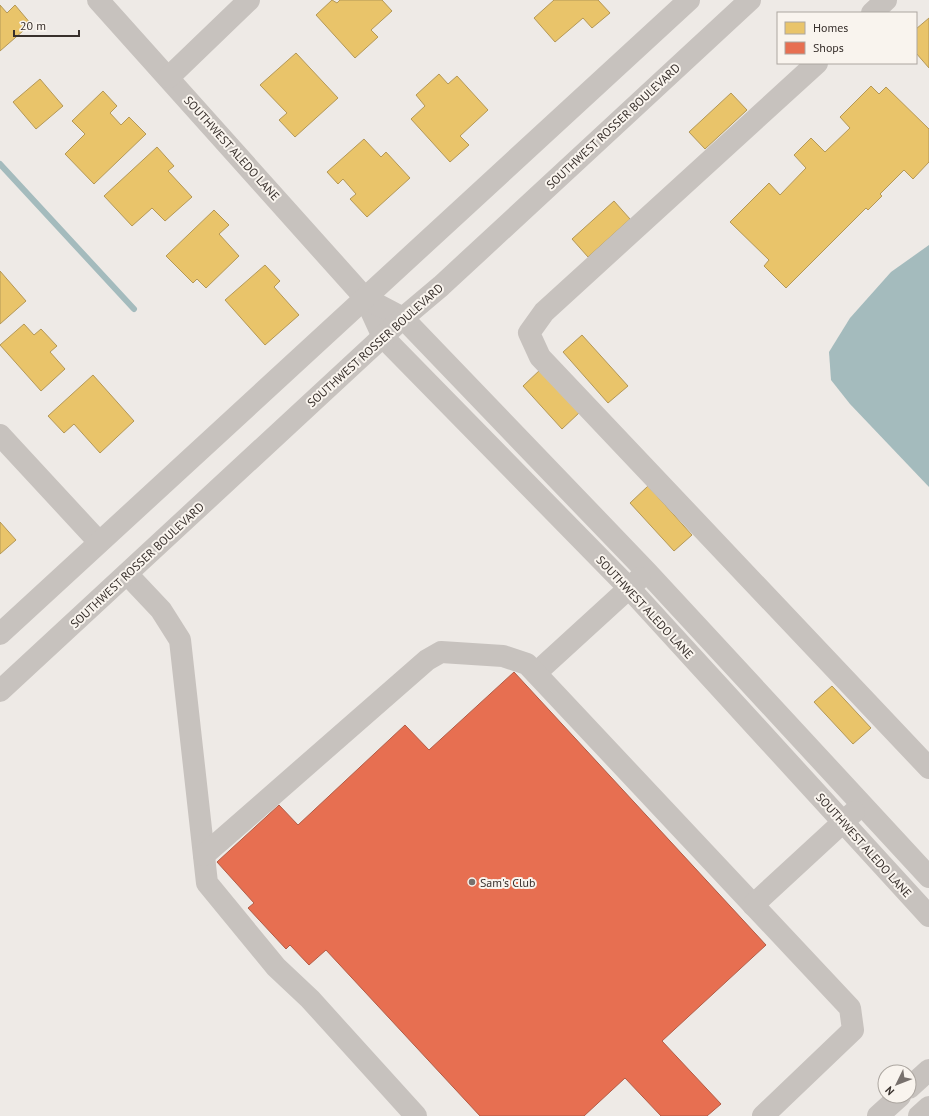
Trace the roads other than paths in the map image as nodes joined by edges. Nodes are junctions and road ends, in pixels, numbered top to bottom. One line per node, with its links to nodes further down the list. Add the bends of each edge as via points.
1 (98, 0): 8 (street, SOUTHWEST ALEDO LANE)
2 (249, 0): 8 (street)
3 (689, 0): 9 (street)
4 (750, 0): 10 (street, SOUTHWEST ROSSER BOULEVARD)
5 (886, 0): 6 (street)
6 (873, 12)
7 (816, 64): 20 (street, via 544,312 529,333 540,357)
8 (169, 77): 9 (street, SOUTHWEST ALEDO LANE)
9 (365, 298): 10 (street, SOUTHWEST ALEDO LANE); 11 (street, SOUTHWEST ALEDO LANE); 13 (street)
10 (403, 318): 11 (street, SOUTHWEST ROSSER BOULEVARD); 14 (street, SOUTHWEST ALEDO LANE)
11 (382, 337): 15 (street, SOUTHWEST ROSSER BOULEVARD); 16 (street, SOUTHWEST ALEDO LANE)
12 (0, 435): 13 (street)
13 (99, 542): 17 (street)
14 (646, 572): 16 (street); 21 (street, SOUTHWEST ALEDO LANE)
15 (127, 574): 19 (street, SOUTHWEST ROSSER BOULEVARD); 23 (street, via 161,610 180,640)
16 (629, 588): 18 (street); 22 (street, SOUTHWEST ALEDO LANE)
17 (0, 634)
18 (536, 673): 23 (street, via 527,664 503,656 441,652 427,660); 25 (street)
19 (0, 691)
20 (929, 768)
21 (862, 805): 22 (street); 24 (street, SOUTHWEST ALEDO LANE)
22 (843, 822): 25 (street); 26 (street, SOUTHWEST ALEDO LANE)
23 (204, 855): 32 (street, via 206,883 276,967 310,999)
24 (929, 877)
25 (753, 905): 31 (street, via 850,1008 854,1030)
26 (929, 916)
27 (929, 1070): 28 (street)
28 (917, 1081)
29 (891, 1104): 33 (street)
30 (929, 1107): 34 (street)
31 (771, 1114)
32 (416, 1116)
33 (878, 1116)
34 (919, 1116)

